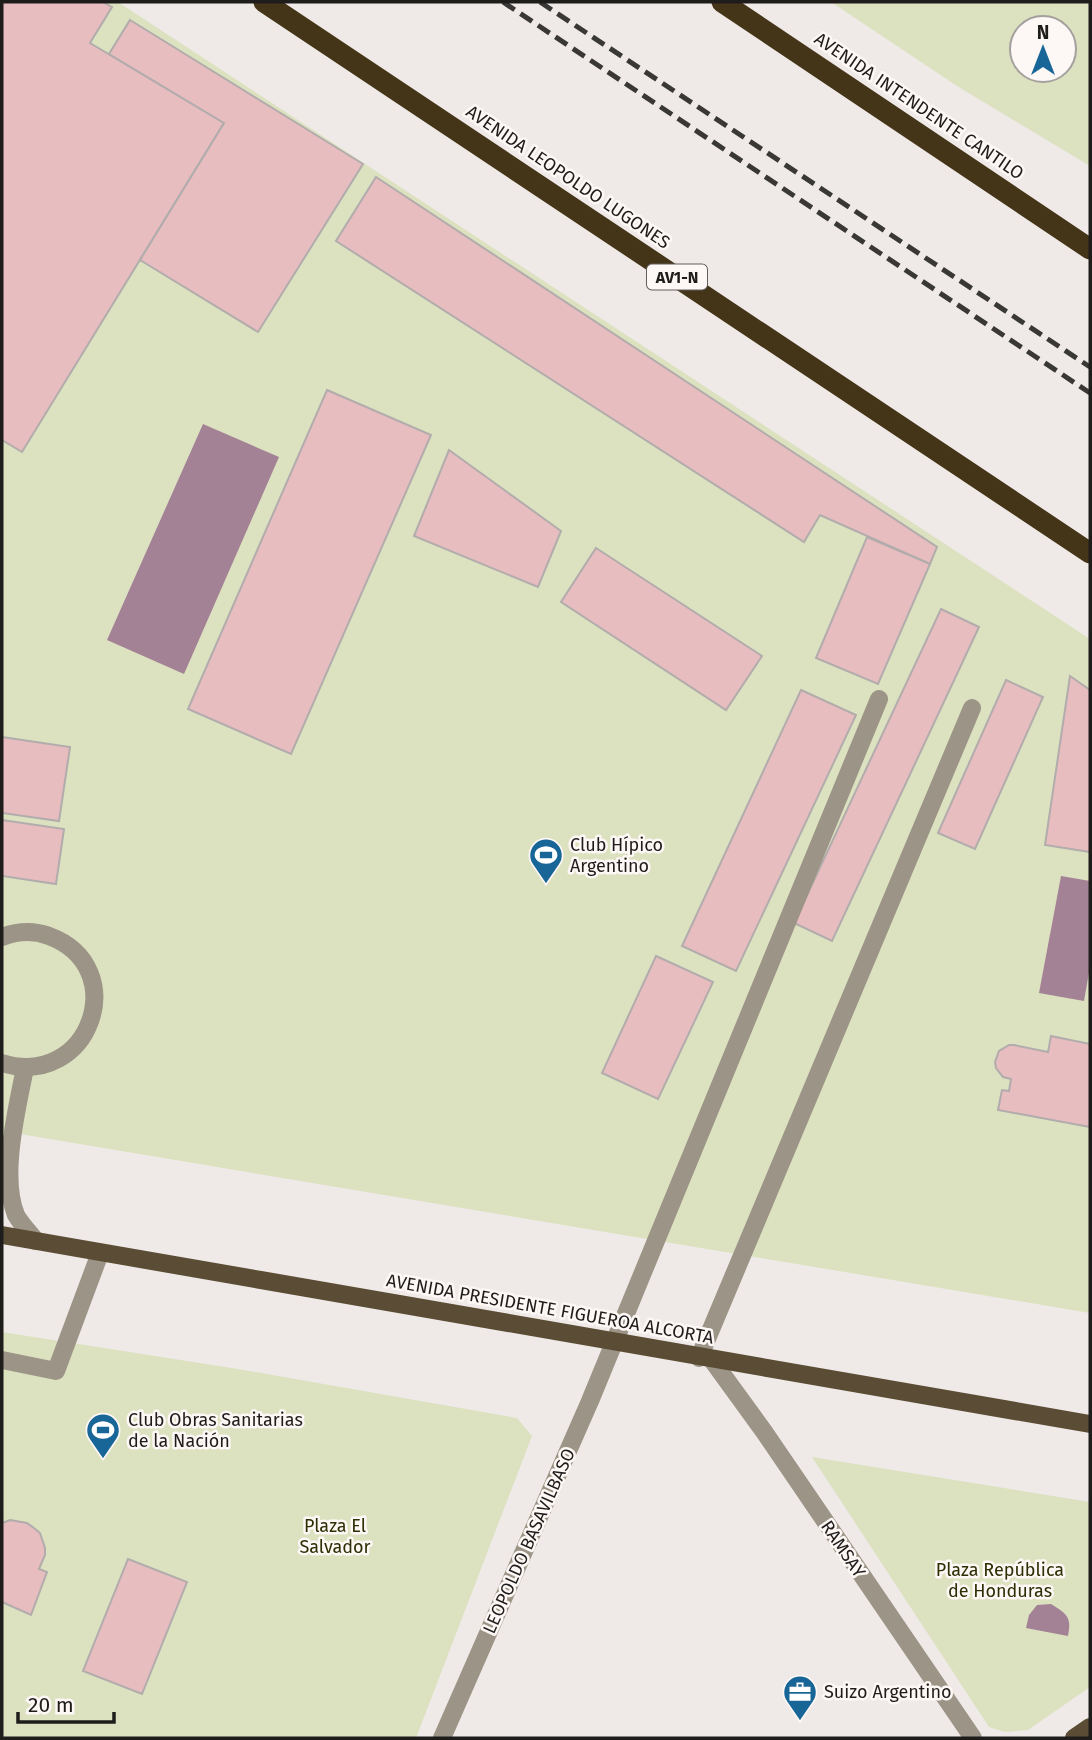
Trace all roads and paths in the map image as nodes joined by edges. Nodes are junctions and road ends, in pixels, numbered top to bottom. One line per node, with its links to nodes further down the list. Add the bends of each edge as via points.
1 (264, 2): 4 (highway, AVENIDA LEOPOLDO LUGONES / AV1-N)
2 (722, 2): 3 (highway, AVENIDA INTENDENTE CANTILO)
3 (1090, 249)
4 (1090, 553)
5 (879, 699): 13 (street, LEOPOLDO BASAVILBASO)
6 (972, 708): 14 (street)
7 (2, 937): 9 (street, via 38,932 60,940 78,955 90,975 95,998 93,1016 75,1047 60,1058)
8 (2, 1063): 9 (street)
9 (25, 1068): 11 (street, via 9,1152 8,1186 16,1214)
10 (2, 1235): 11 (main road, AVENIDA PRESIDENTE FIGUEROA ALCORTA)
11 (36, 1241): 12 (main road, AVENIDA PRESIDENTE FIGUEROA ALCORTA)
12 (100, 1253): 13 (main road, AVENIDA PRESIDENTE FIGUEROA ALCORTA); 15 (street, via 56,1371)
13 (613, 1342): 14 (main road, AVENIDA PRESIDENTE FIGUEROA ALCORTA); 18 (street, LEOPOLDO BASAVILBASO)
14 (706, 1359): 16 (main road, AVENIDA PRESIDENTE FIGUEROA ALCORTA); 19 (street, RAMSAY, via 765,1433)
15 (2, 1360)
16 (1090, 1424)
17 (1090, 1727): 20 (main road)
18 (442, 1738)
19 (973, 1738)
20 (1074, 1738)

